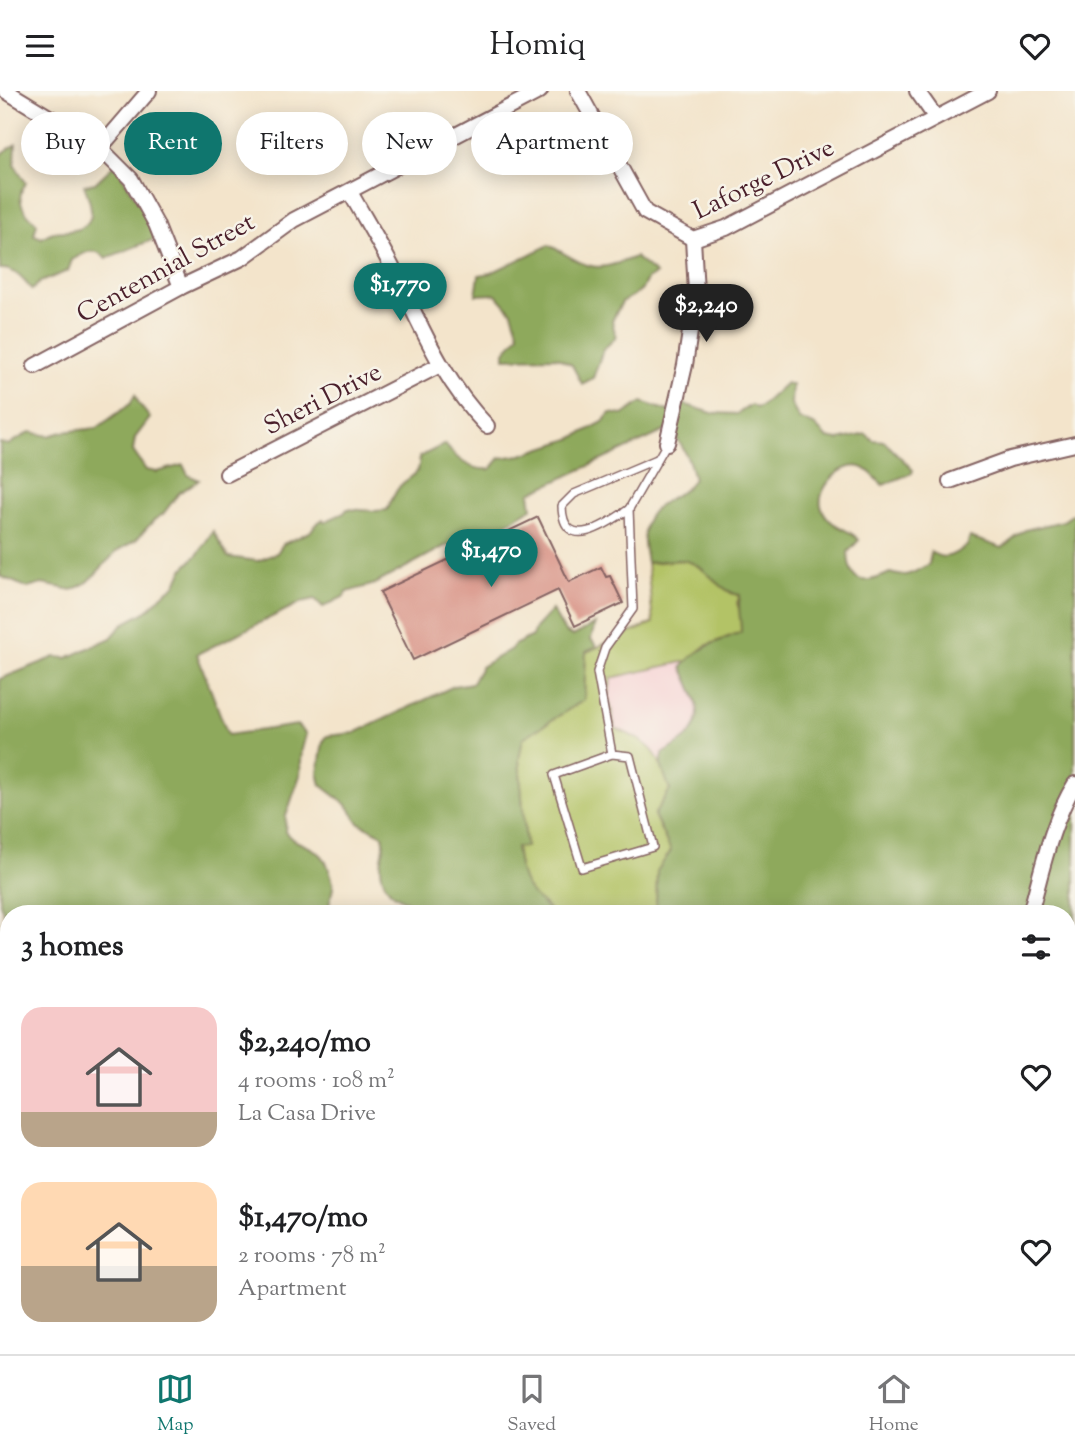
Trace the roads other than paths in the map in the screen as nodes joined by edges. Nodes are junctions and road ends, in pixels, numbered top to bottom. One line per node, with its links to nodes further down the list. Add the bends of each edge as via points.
1 (6, 91): 7 (street)
2 (149, 91): 9 (street)
3 (540, 91): 11 (street, Centennial Street)
4 (578, 91): 12 (street, Laforge Drive, via 645,212)
5 (917, 91): 8 (street)
6 (988, 91): 8 (street, Laforge Drive)
7 (41, 112)
8 (936, 118): 12 (street, Laforge Drive, via 726,228)
9 (110, 136)
10 (110, 158): 13 (street, via 131,179 156,224)
11 (349, 192): 13 (street, Centennial Street, via 295,220 242,258); 14 (street)
12 (693, 239): 17 (street, via 696,292)
13 (181, 287): 15 (street, Centennial Street)
14 (440, 365): 16 (street); 20 (street, Sheri Drive)
15 (35, 366)
16 (487, 426)
17 (667, 443): 19 (lane)
18 (1075, 444): 21 (street, via 1010,459)
19 (657, 459): 22 (lane); 22 (lane, via 574,494 562,506 562,516 576,532 589,533)
20 (227, 474)
21 (950, 481)
22 (629, 509): 23 (lane, via 634,609 605,648 597,672)
23 (612, 754): 23 (lane, via 630,756 653,847 582,868 554,775)
24 (1075, 785): 25 (street, via 1045,857)
25 (1032, 905)

